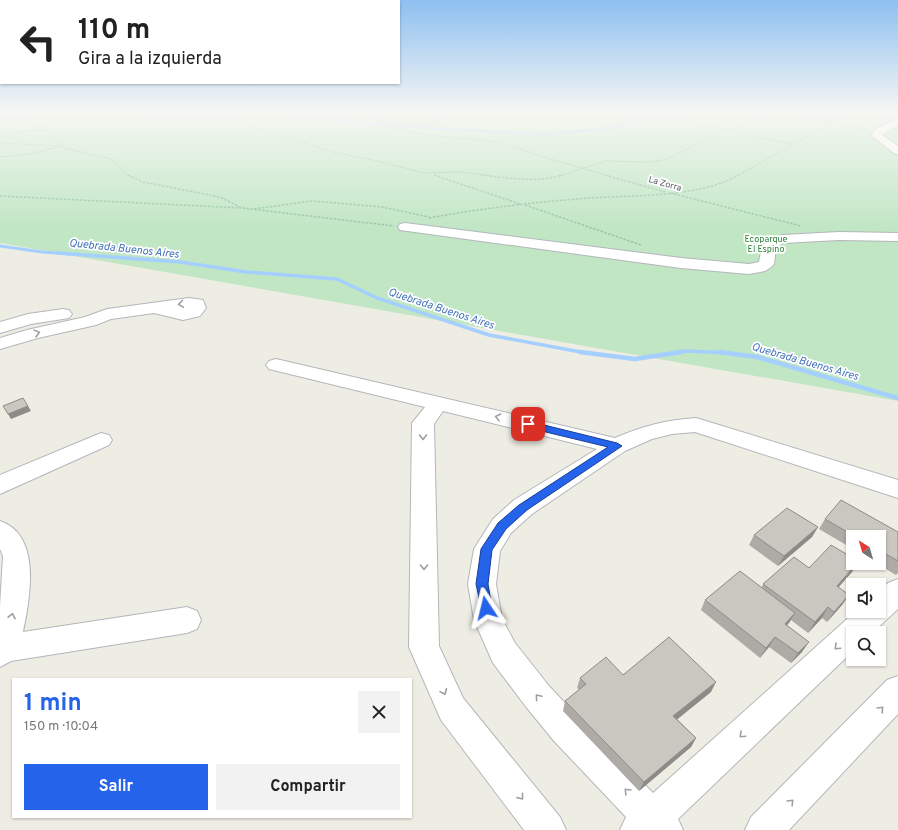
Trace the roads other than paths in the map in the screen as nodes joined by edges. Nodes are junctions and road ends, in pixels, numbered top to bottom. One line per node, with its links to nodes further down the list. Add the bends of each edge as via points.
1 (405, 227): 2 (street, via 681,263 749,269 760,268 766,264 769,247 783,239 839,236)
2 (898, 237)
3 (156, 308): 4 (street)
4 (107, 314): 5 (street, via 90,312 55,315 28,319); 6 (street, one-way to 4, via 90,321)
5 (0, 328)
6 (0, 344)
7 (276, 365): 8 (street)
8 (439, 403): 10 (street, one-way to 8); 21 (street, one-way to 21, via 423,423 424,647 452,709)
9 (101, 440): 11 (street)
10 (617, 446): 12 (street, via 646,433 696,425); 20 (street, one-way to 10, via 566,729 504,653 488,620 482,584 487,549 502,526 523,507)
11 (0, 485)
12 (898, 489)
13 (0, 531): 18 (street, one-way to 13, via 15,602 16,556 10,542)
14 (898, 591): 15 (street)
15 (886, 602)
16 (869, 618): 20 (street, one-way to 20)
17 (187, 620): 18 (street)
18 (1, 651)
19 (898, 692): 22 (street, one-way to 19)
20 (652, 826)
21 (548, 830)
22 (764, 830)

